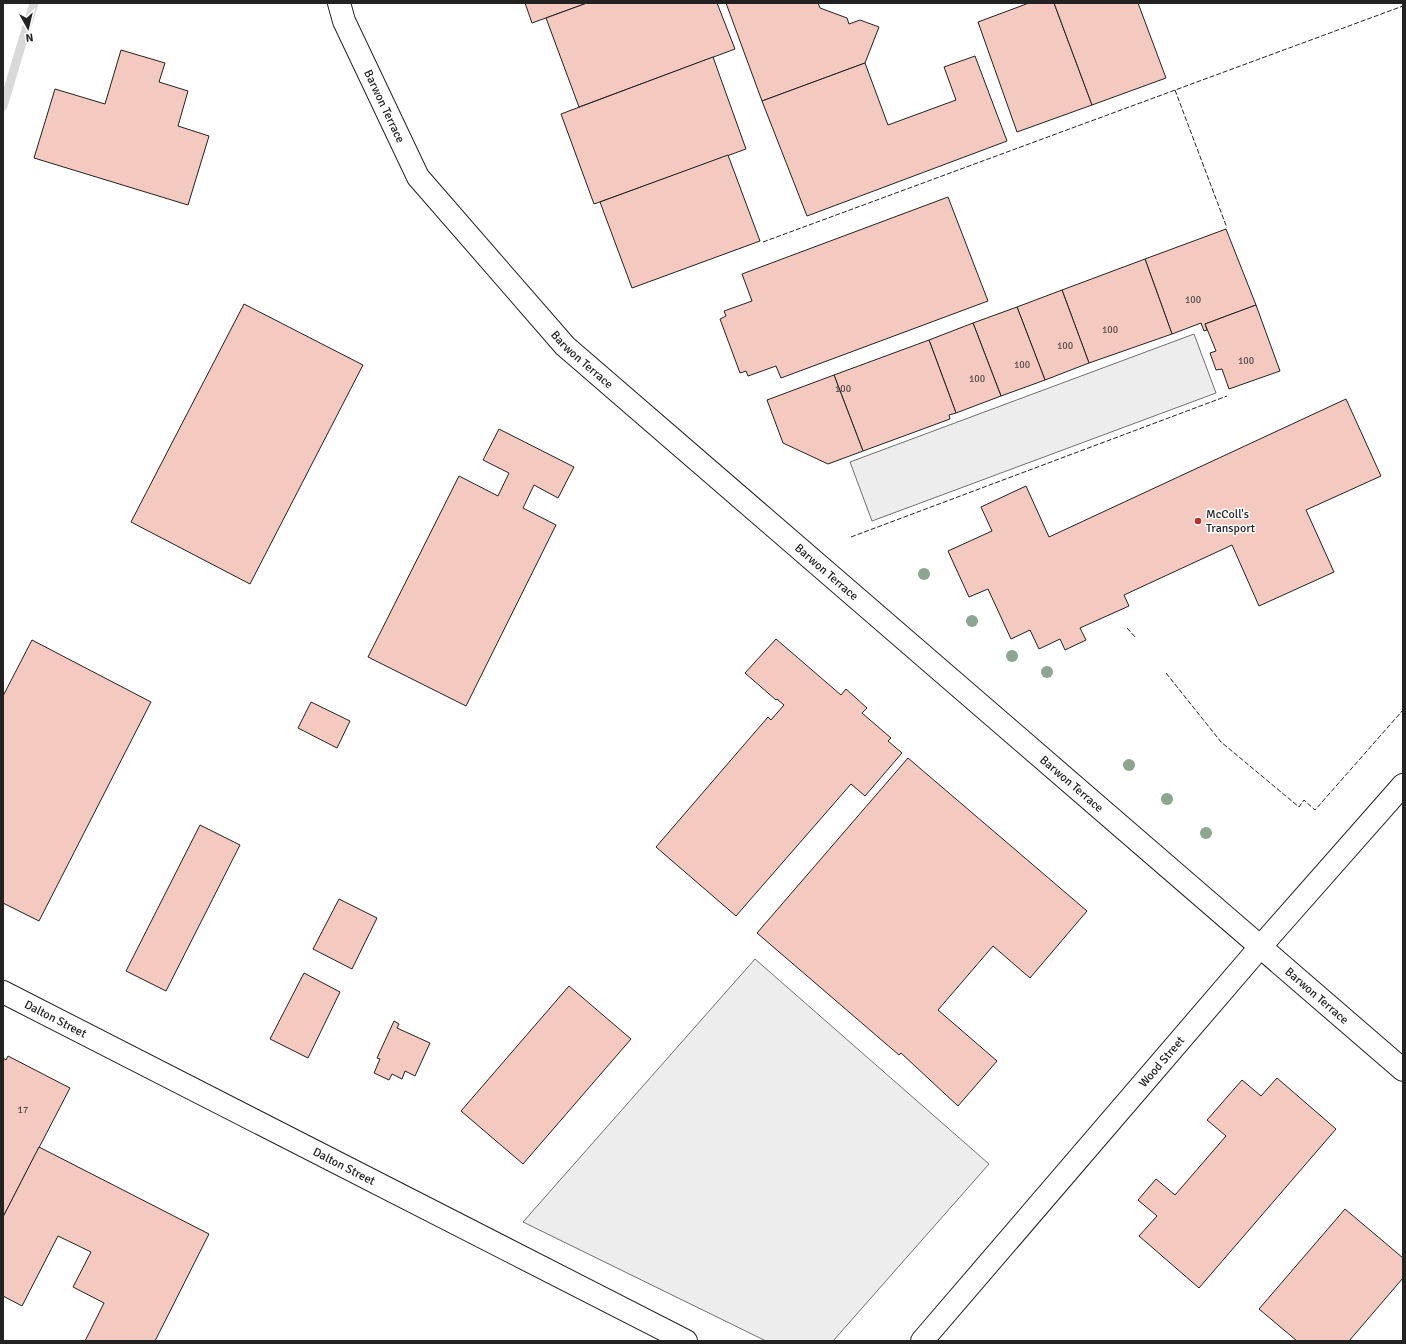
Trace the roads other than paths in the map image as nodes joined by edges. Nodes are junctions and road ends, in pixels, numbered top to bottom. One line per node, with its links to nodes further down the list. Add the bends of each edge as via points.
1 (339, 3): 3 (street, Barwon Terrace, via 344,21 418,177 565,346)
2 (1403, 785): 3 (street, Wood Street)
3 (1261, 946): 5 (street, Barwon Terrace); 7 (street, Wood Street)
4 (3, 992): 6 (street, Dalton Street)
5 (1403, 1070)
6 (686, 1341)
7 (922, 1341)

